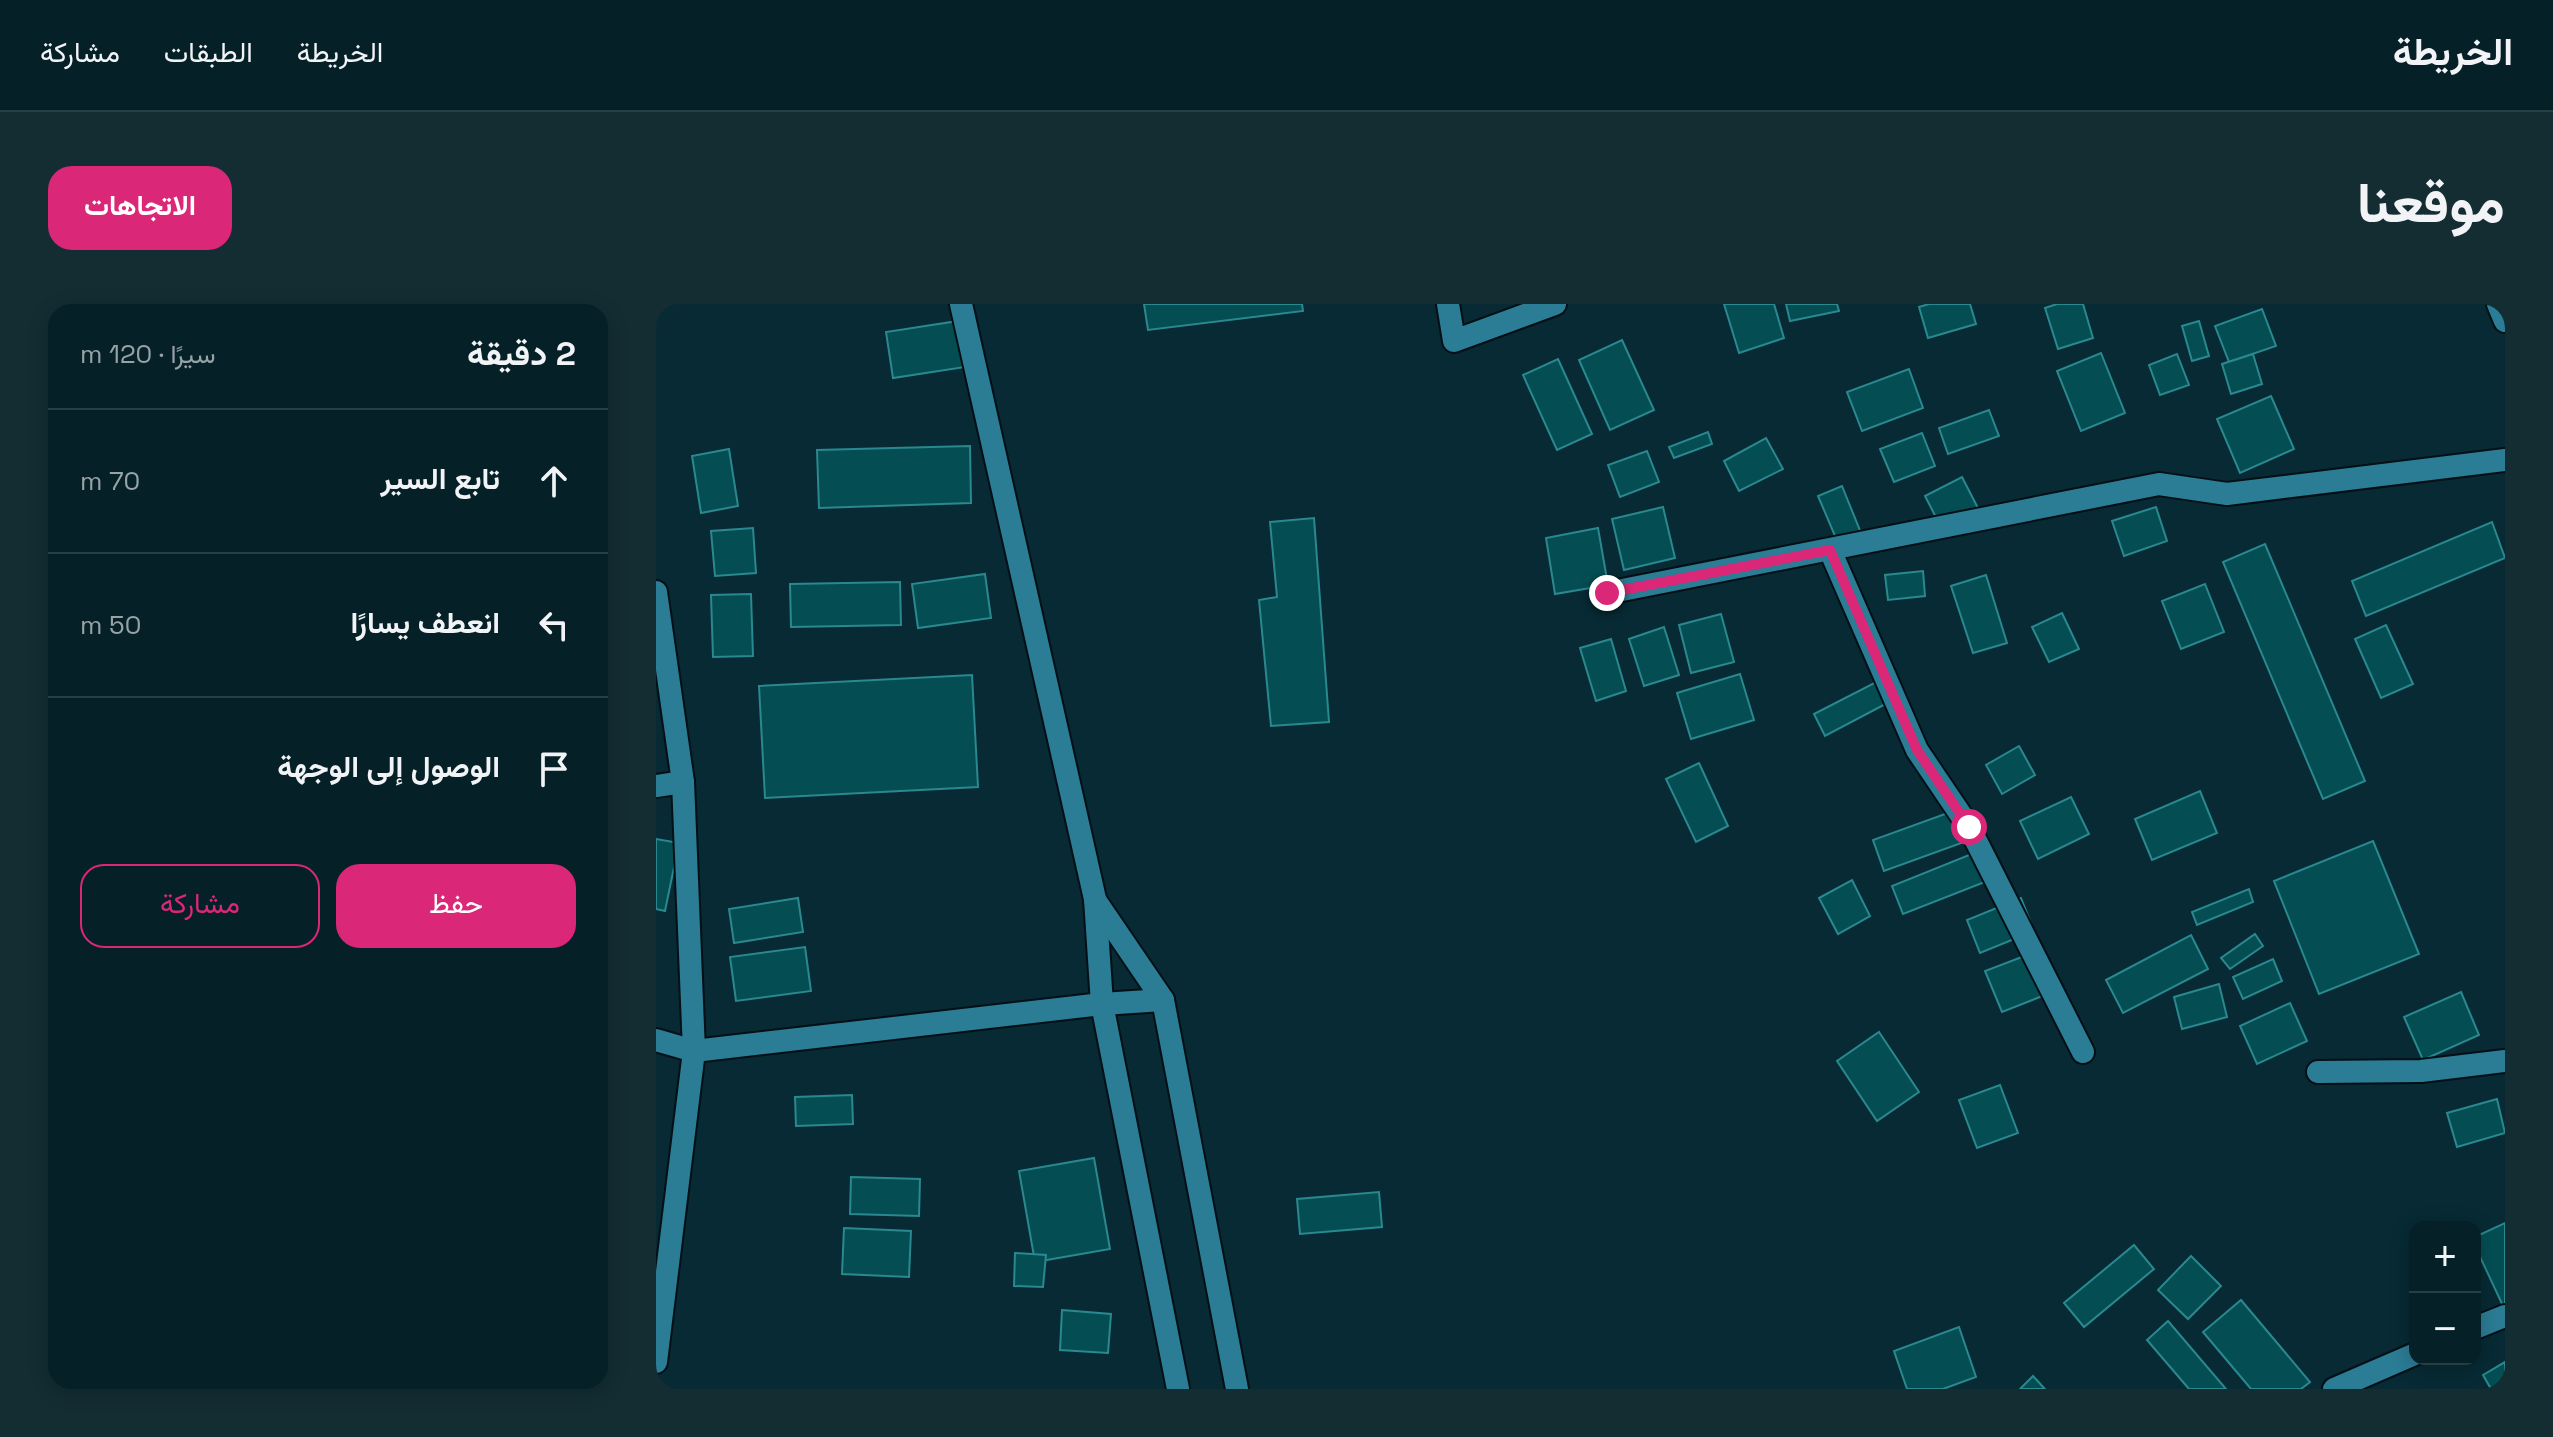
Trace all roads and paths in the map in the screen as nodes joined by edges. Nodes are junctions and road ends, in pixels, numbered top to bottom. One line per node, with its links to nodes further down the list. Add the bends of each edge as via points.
1 (961, 304): 12 (street)
2 (1448, 304): 3 (street, via 1454,341)
3 (1555, 304)
4 (2498, 304): 5 (street)
5 (2505, 321)
6 (2505, 460): 7 (street, via 2227,494 2159,484)
7 (1830, 550): 9 (street); 17 (street, via 1917,750 1969,827)
8 (656, 592): 10 (street)
9 (1607, 593)
10 (683, 782): 11 (street); 16 (street)
11 (656, 786)
12 (1095, 899): 13 (street); 14 (street)
13 (1163, 1000): 14 (street); 25 (street)
14 (1102, 1004): 16 (street); 24 (street)
15 (656, 1040): 16 (street)
16 (694, 1051): 23 (street)
17 (2083, 1052)
18 (2505, 1061): 19 (street, via 2421,1071)
19 (2318, 1072)
20 (2505, 1316): 21 (street)
21 (2481, 1326)
22 (2409, 1357): 26 (street)
23 (656, 1362)
24 (1178, 1389)
25 (1237, 1389)
26 (2334, 1389)

